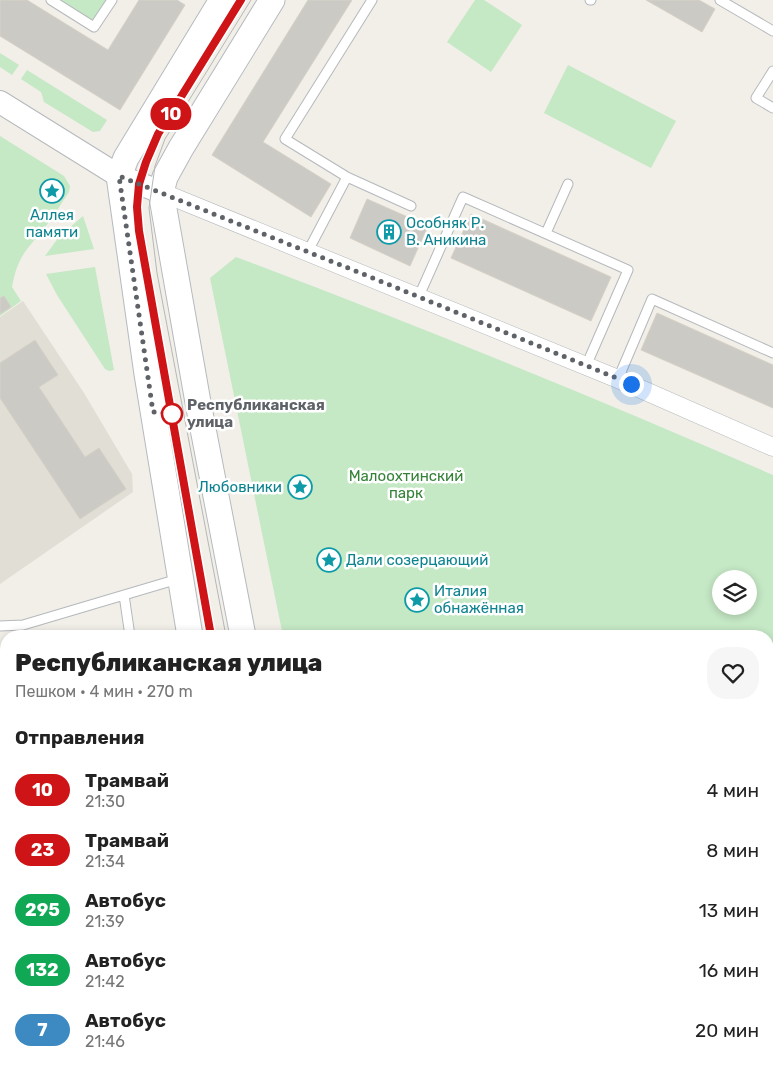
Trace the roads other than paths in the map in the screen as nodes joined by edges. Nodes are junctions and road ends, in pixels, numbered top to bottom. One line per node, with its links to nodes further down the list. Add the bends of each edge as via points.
1 (51, 0): 2 (lane, via 94,27)
2 (112, 0)
3 (272, 0): 14 (main road, via 177,155)
4 (372, 0): 12 (lane, via 285,139)
5 (724, 1): 7 (lane)
6 (217, 4): 11 (main road, via 126,158)
7 (773, 30)
8 (773, 71): 10 (lane, via 756,98)
9 (0, 102): 11 (street)
10 (773, 108)
11 (119, 176): 14 (street); 23 (main road)
12 (348, 177): 15 (lane); 17 (lane)
13 (568, 184): 16 (lane)
14 (161, 192): 17 (street); 28 (main road)
15 (411, 206)
16 (546, 233): 18 (lane, via 463,197); 20 (lane, via 628,270)
17 (308, 251): 18 (street)
18 (419, 296): 20 (street)
19 (773, 352): 21 (lane, via 652,299)
20 (586, 366): 21 (street)
21 (618, 379): 22 (street)
22 (773, 447)
23 (180, 579): 24 (lane); 27 (main road)
24 (124, 595): 25 (lane, via 23,625); 26 (lane)
25 (0, 626)
26 (129, 630)
27 (189, 630)
28 (242, 630)
29 (721, 1071): 30 (street)
30 (773, 1071)

